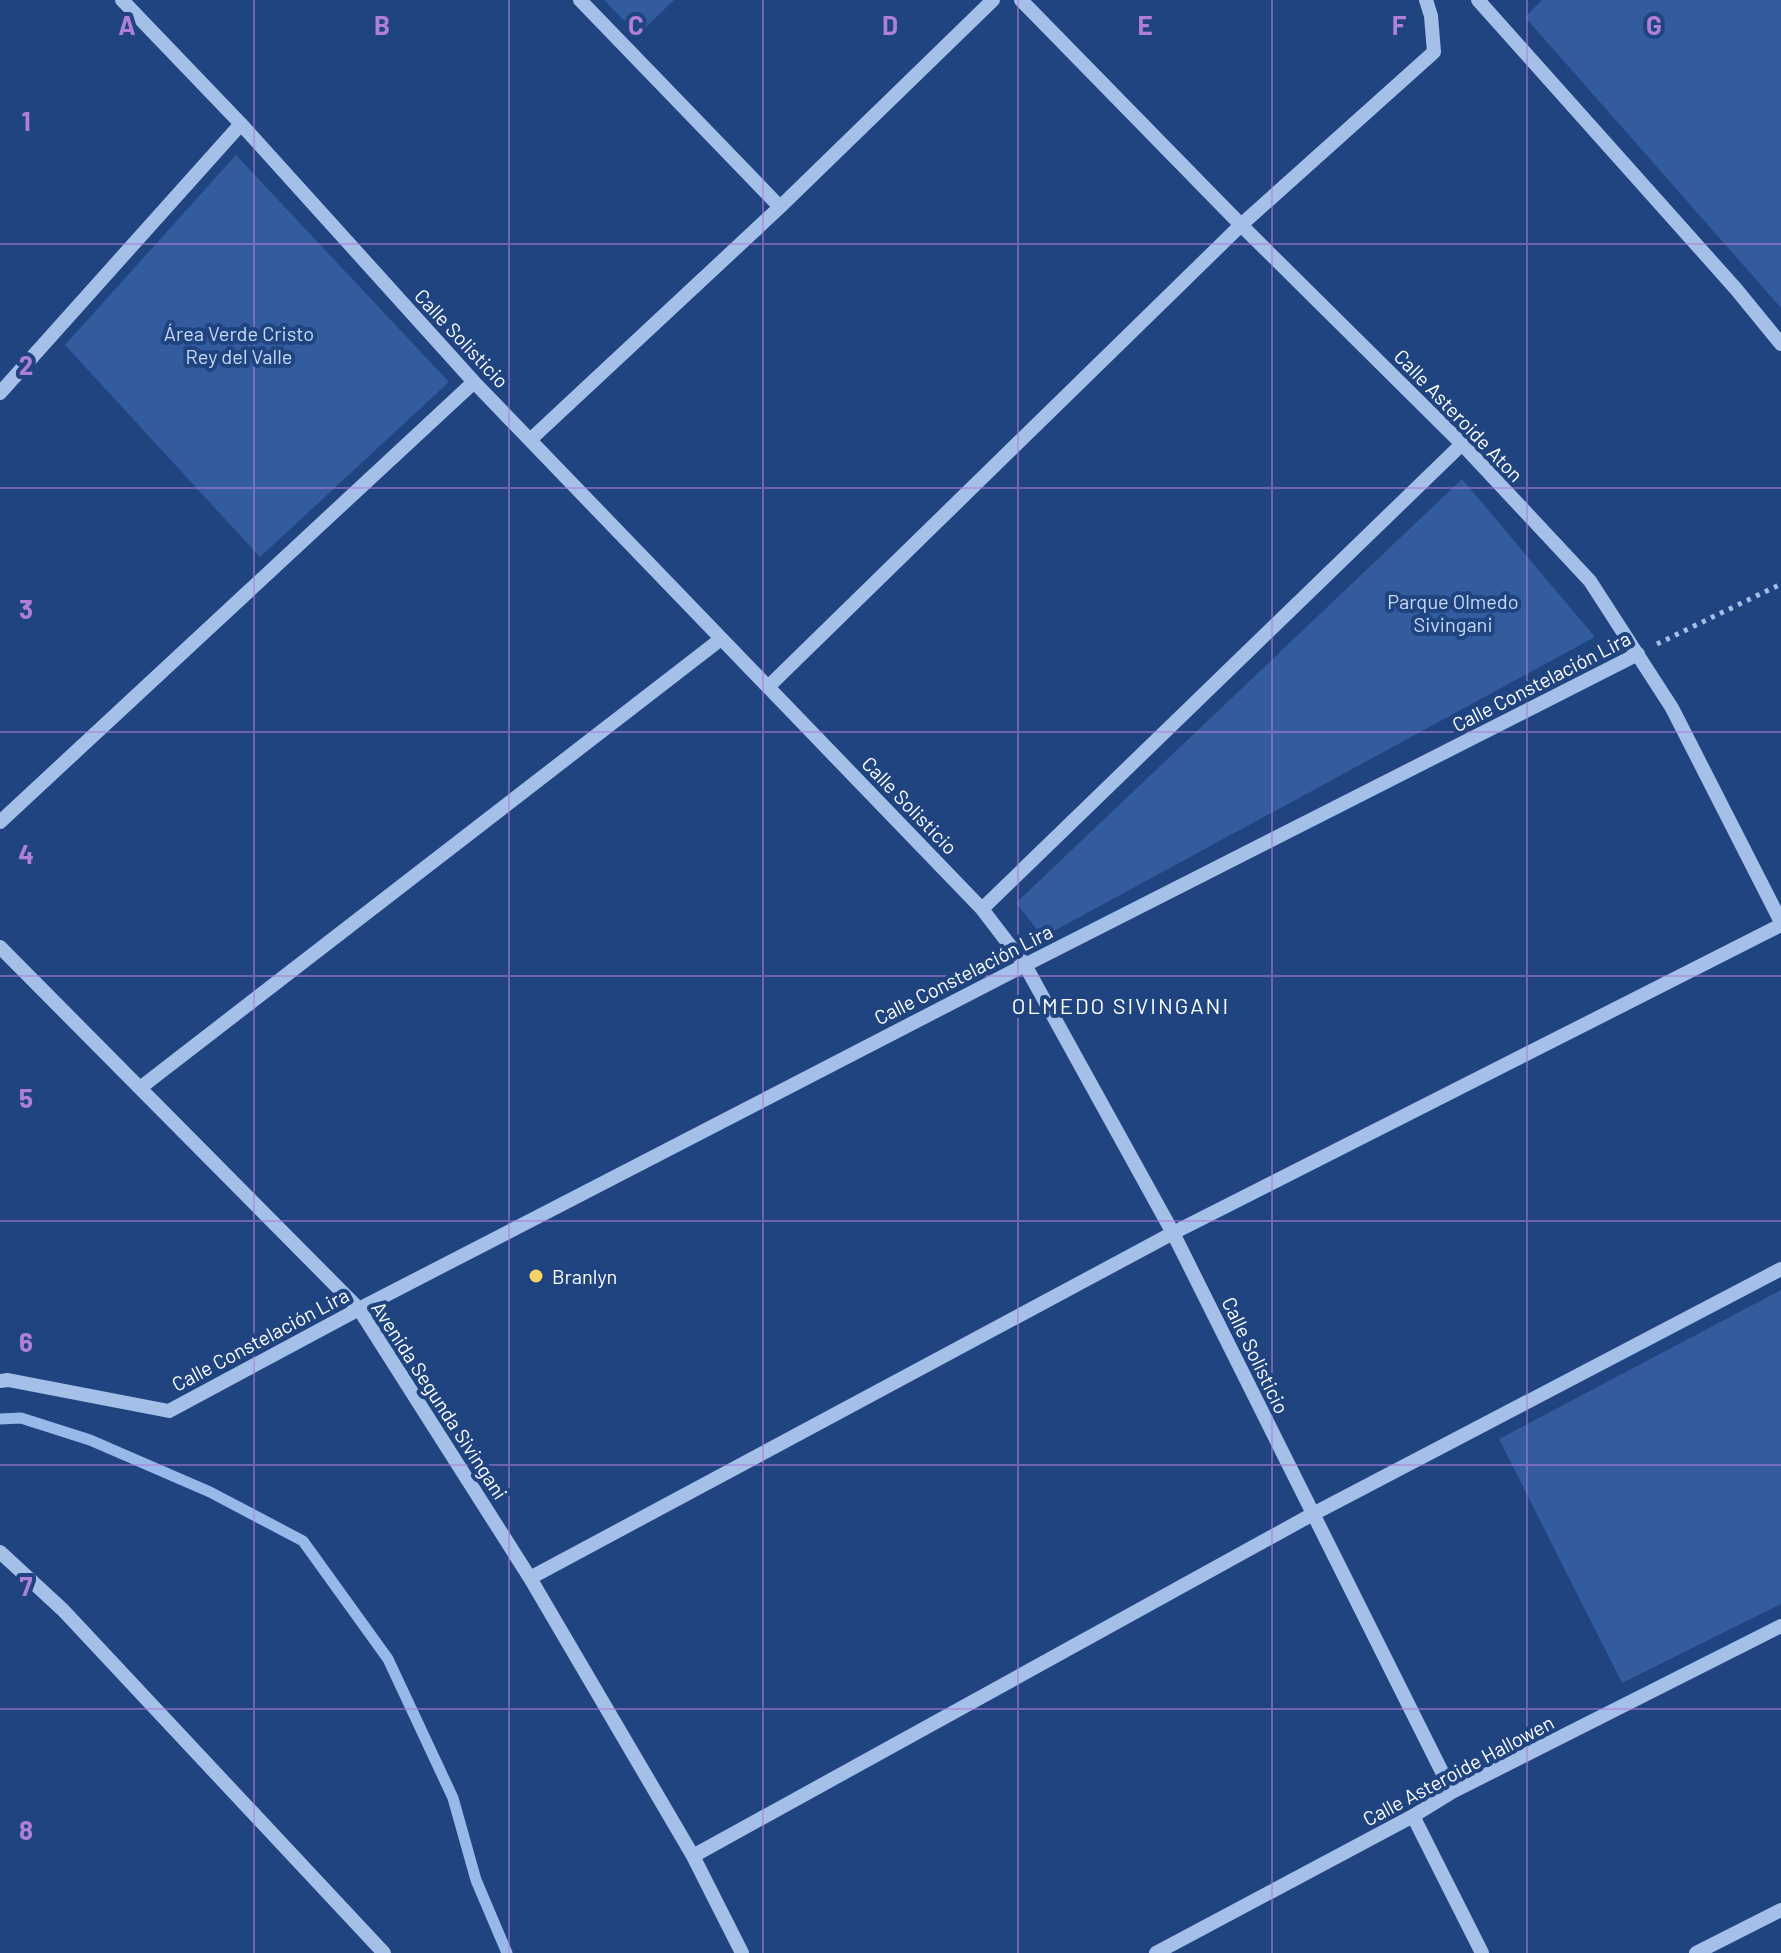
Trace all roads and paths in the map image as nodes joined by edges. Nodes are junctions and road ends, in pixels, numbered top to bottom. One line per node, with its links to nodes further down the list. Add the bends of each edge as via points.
1 (122, 0): 7 (street, Calle Solisticio)
2 (580, 0): 8 (street)
3 (993, 0): 8 (street)
4 (1021, 0): 9 (street, Calle Asteroide Aton)
5 (1426, 0): 9 (street, via 1434,52)
6 (1483, 1): 10 (street)
7 (241, 124): 11 (street, Calle Solisticio); 12 (street)
8 (780, 207): 13 (street)
9 (1241, 225): 14 (street, Calle Asteroide Aton); 18 (street)
10 (1781, 344)
11 (474, 382): 13 (street, Calle Solisticio); 19 (street)
12 (0, 393)
13 (530, 440): 16 (street, Calle Solisticio)
14 (1462, 444): 17 (street, Calle Asteroide Aton, via 1590,581); 20 (street)
15 (1781, 584): 17 (path, Calle Constelación Lira)
16 (721, 639): 18 (street, Calle Solisticio); 24 (street)
17 (1638, 654): 21 (street, Calle Asteroide Aton, via 1672,708); 23 (street, Calle Constelación Lira)
18 (768, 687): 20 (street, Calle Solisticio)
19 (0, 822)
20 (982, 909): 23 (street, Calle Solisticio)
21 (1781, 923): 25 (street)
22 (0, 947): 24 (street, Avenida Segunda Sivingani)
23 (1025, 965): 25 (street, Calle Solisticio); 27 (street, Calle Constelación Lira)
24 (140, 1088): 27 (street, Avenida Segunda Sivingani)
25 (1173, 1233): 29 (street, Calle Solisticio); 31 (street)
26 (1781, 1269): 29 (street)
27 (359, 1309): 28 (street, Calle Constelación Lira, via 169,1411); 31 (street, Avenida Segunda Sivingani)
28 (0, 1381)
29 (1313, 1514): 33 (street, Calle Solisticio); 35 (street)
30 (0, 1552): 37 (street, via 63,1610)
31 (530, 1578): 35 (street, Avenida Segunda Sivingani)
32 (1781, 1626): 33 (street, Calle Asteroide Hallowen)
33 (1452, 1792): 34 (street, Calle Asteroide Hallowen)
34 (1413, 1816): 39 (street, Calle Asteroide Hallowen); 40 (street)
35 (693, 1856): 38 (street, Avenida Segunda Sivingani)
36 (1781, 1910): 41 (street)
37 (384, 1953)
38 (742, 1953)
39 (1156, 1953)
40 (1482, 1953)
41 (1696, 1953)

